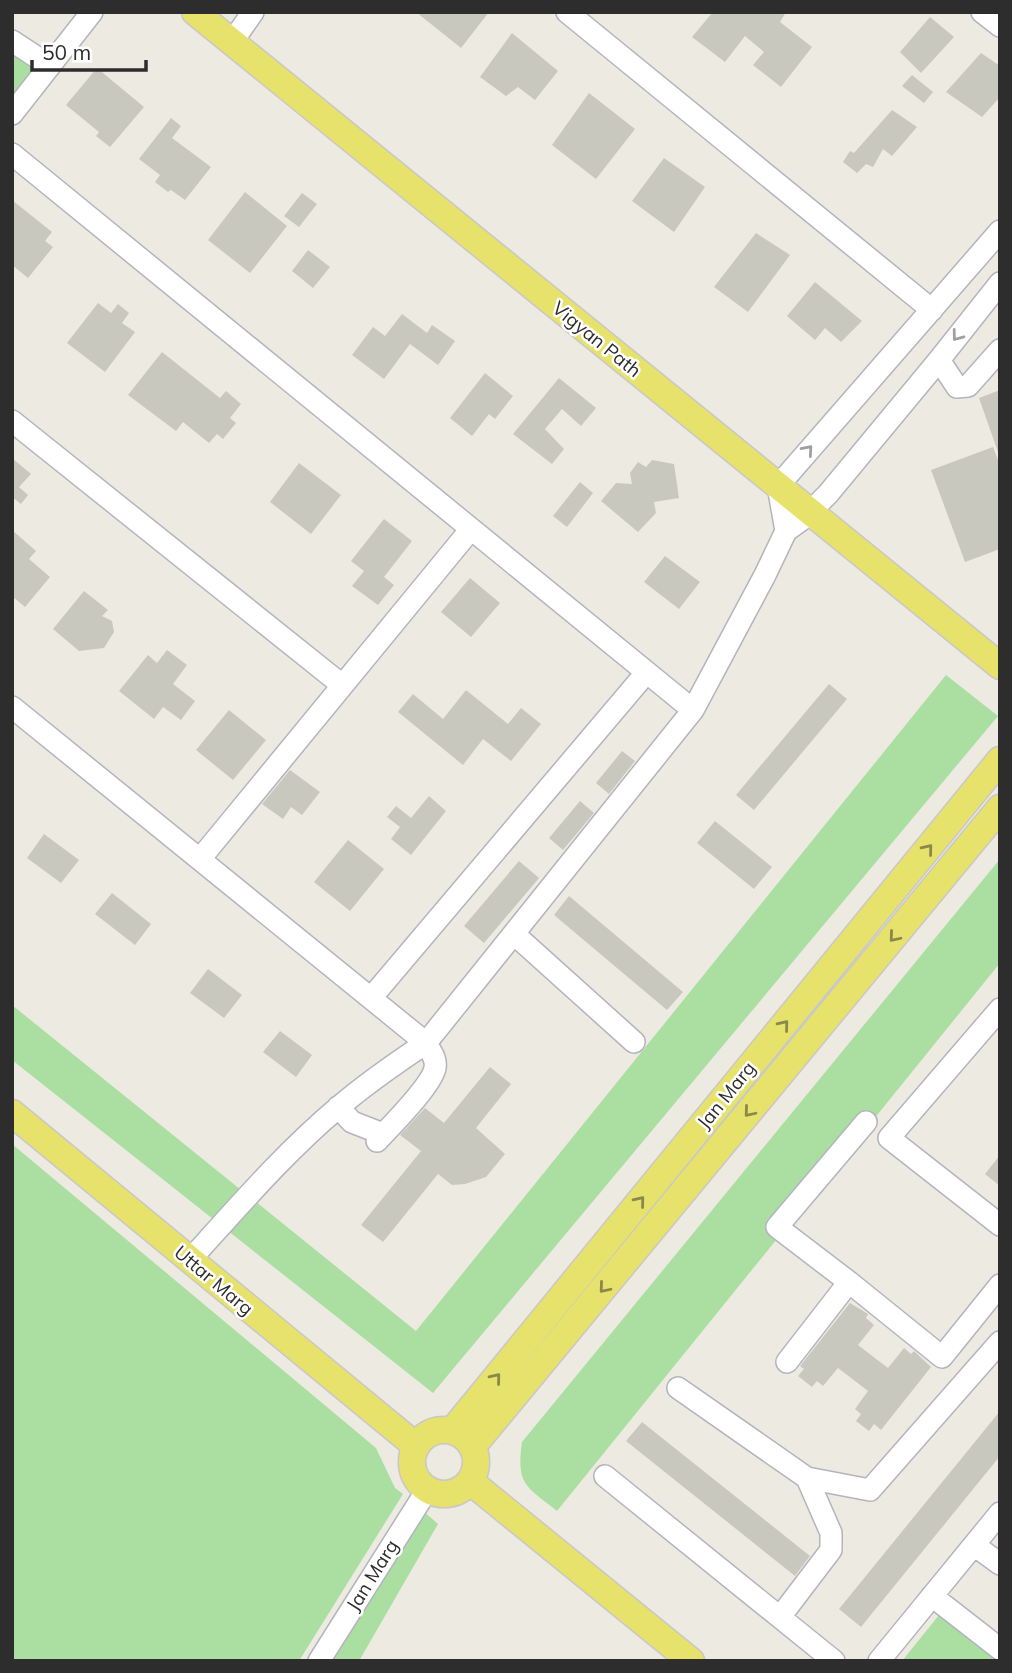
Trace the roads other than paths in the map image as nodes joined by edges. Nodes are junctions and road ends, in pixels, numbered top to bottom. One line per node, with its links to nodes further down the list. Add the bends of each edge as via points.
1 (92, 12): 9 (street)
2 (195, 12): 8 (main road, Vigyan Path)
3 (253, 12): 8 (street)
4 (567, 12): 14 (street)
5 (982, 12): 6 (street)
6 (1000, 26)
7 (12, 41): 9 (street)
8 (232, 42): 18 (main road, Vigyan Path)
9 (50, 66): 10 (street)
10 (12, 114)
11 (12, 153): 20 (street)
12 (1000, 231): 14 (street)
13 (1000, 283): 16 (street, one-way to 16)
14 (932, 310): 18 (street, one-way to 14)
15 (1000, 350): 16 (street, via 963,388 957,387)
16 (939, 360): 19 (street)
17 (12, 421): 24 (street)
18 (778, 486): 19 (main road, Vigyan Path); 21 (street)
19 (809, 513): 21 (street); 22 (main road, Vigyan Path)
20 (471, 529): 23 (street); 24 (street)
21 (786, 531): 26 (street)
22 (1000, 666)
23 (646, 673): 26 (street); 31 (street)
24 (342, 685): 29 (street)
25 (12, 707): 29 (street)
26 (693, 710): 30 (street)
27 (1000, 760): 45 (main road, Jan Marg, one-way to 27)
28 (1000, 808): 45 (main road, Jan Marg, one-way to 45)
29 (200, 859): 31 (street)
30 (514, 934): 33 (street); 34 (street)
31 (371, 998): 34 (street)
32 (1000, 1009): 37 (street)
33 (634, 1042)
34 (426, 1043): 35 (street); 35 (street, via 435,1058 435,1069 380,1137 352,1122)
35 (338, 1108): 39 (street, via 267,1175)
36 (12, 1113): 39 (main road, Uttar Marg)
37 (890, 1138): 38 (street); 40 (street, via 862,1119 777,1227)
38 (1000, 1225)
39 (190, 1260): 46 (main road, Uttar Marg)
40 (849, 1282): 41 (street, via 942,1357); 43 (street)
41 (1000, 1285)
42 (1000, 1342): 48 (street, via 873,1489)
43 (787, 1362)
44 (678, 1388): 48 (street)
45 (463, 1438): 46 (main road, via 440,1430); 49 (main road, via 477,1458)
46 (416, 1446): 50 (main road, via 412,1466)
47 (605, 1476): 55 (street)
48 (807, 1478): 55 (street, via 831,1533 831,1550)
49 (471, 1482): 50 (main road, via 449,1495); 58 (main road)
50 (427, 1490): 57 (street, Jan Marg)
51 (1000, 1513): 52 (street)
52 (974, 1545): 53 (street); 54 (street)
53 (1000, 1564)
54 (932, 1596): 56 (street); 60 (street)
55 (780, 1618): 59 (street)
56 (1000, 1648)
57 (318, 1661)
58 (691, 1661)
59 (834, 1661)
60 (879, 1661)

